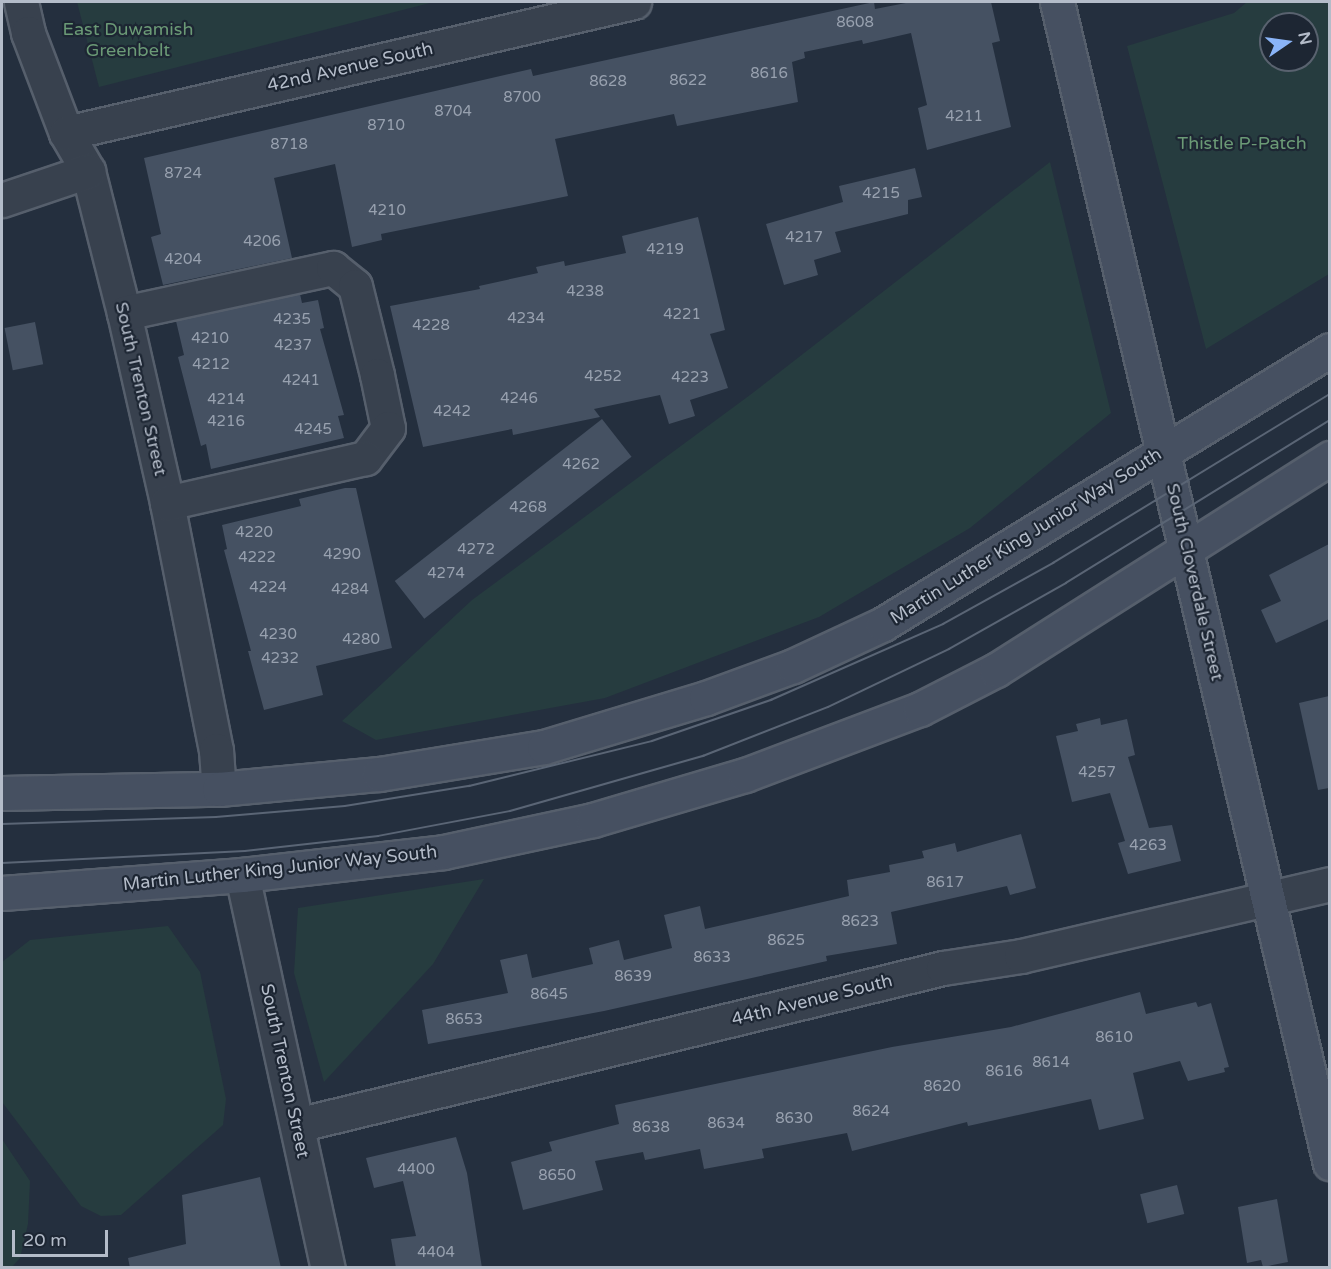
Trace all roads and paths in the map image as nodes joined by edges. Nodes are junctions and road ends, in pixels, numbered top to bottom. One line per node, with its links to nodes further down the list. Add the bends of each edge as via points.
1 (21, 2): 4 (street, South Trenton Street)
2 (634, 2): 5 (street, 42nd Avenue South)
3 (1057, 2): 10 (main road, South Cloverdale Street)
4 (15, 26): 5 (street, South Trenton Street)
5 (66, 133): 6 (street, South Trenton Street)
6 (88, 171): 7 (street); 8 (street, South Trenton Street)
7 (2, 200)
8 (124, 313): 12 (street, South Trenton Street); 12 (street, via 333,268 355,286 377,375 388,428 365,458)
9 (1329, 350): 10 (main road, Martin Luther King Junior Way South)
10 (1164, 450): 13 (main road, South Cloverdale Street); 14 (main road, Martin Luther King Junior Way South, via 884,624 793,666 706,698 544,747 379,774)
11 (1329, 458): 13 (main road, Martin Luther King Junior Way South)
12 (167, 503): 14 (street, South Trenton Street, via 216,750)
13 (1188, 550): 16 (main road, Martin Luther King Junior Way South, via 996,670 909,713 745,776 593,820 444,852); 19 (main road, South Cloverdale Street)
14 (219, 789): 15 (main road, Martin Luther King Junior Way South)
15 (2, 794)
16 (242, 875): 18 (main road, Martin Luther King Junior Way South); 20 (street, South Trenton Street)
17 (1329, 884): 19 (street, 44th Avenue South)
18 (2, 893)
19 (1269, 897): 20 (street, 44th Avenue South, via 1021,956 943,968); 21 (main road, South Cloverdale Street)
20 (297, 1125): 22 (street, South Trenton Street)
21 (1329, 1163)
22 (328, 1268)

